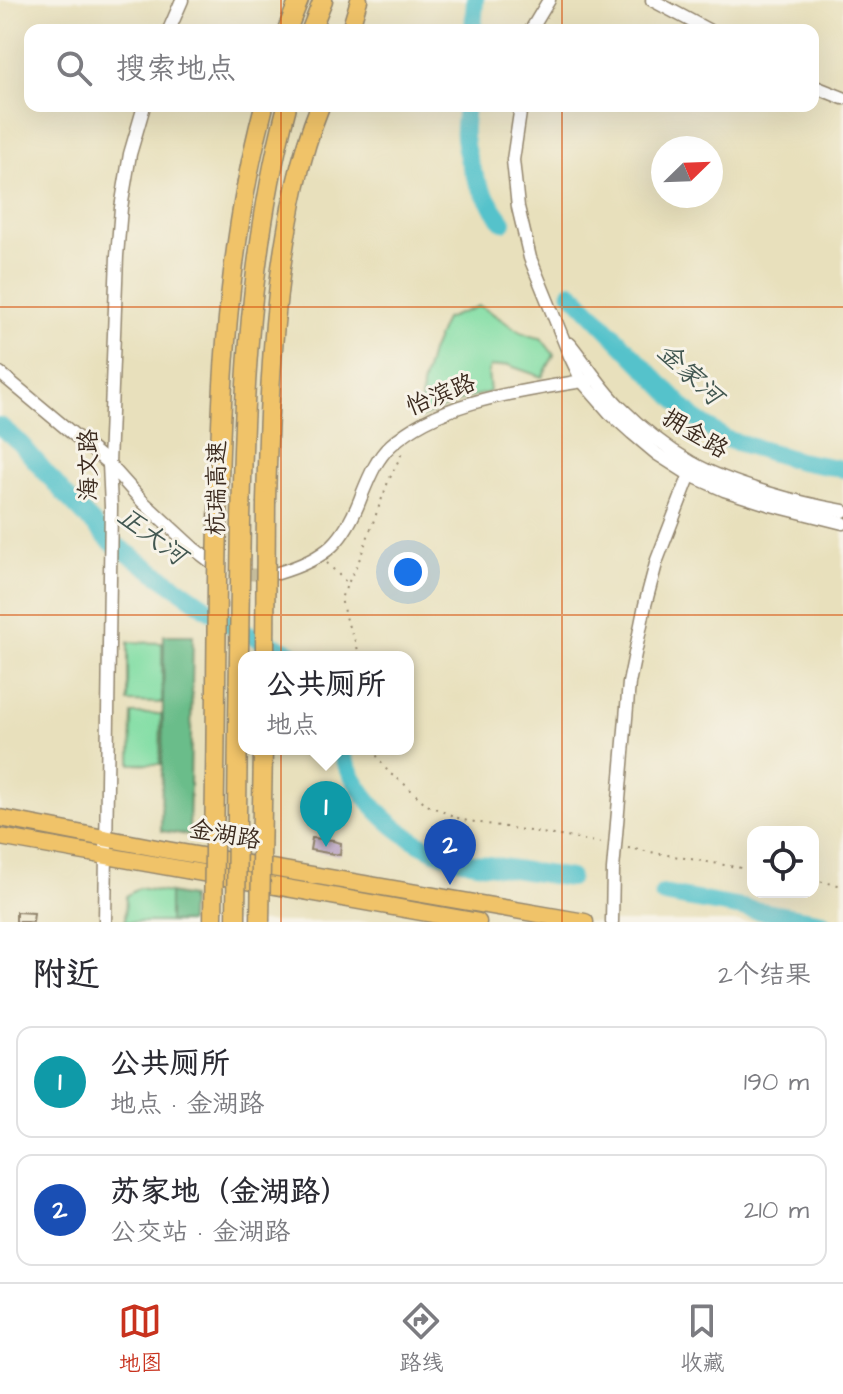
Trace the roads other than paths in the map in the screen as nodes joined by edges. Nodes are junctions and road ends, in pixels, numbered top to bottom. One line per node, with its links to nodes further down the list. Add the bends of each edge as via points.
1 (182, 0): 7 (street)
2 (299, 0): 8 (highway)
3 (323, 0): 9 (highway)
4 (359, 0): 10 (main road)
5 (549, 0): 11 (street)
6 (652, 0): 12 (street)
7 (172, 24)
8 (289, 24)
9 (313, 24)
10 (352, 24)
11 (535, 24)
12 (697, 24)
13 (819, 88): 14 (street)
14 (843, 98)
15 (142, 112): 22 (street, 海文路, via 121,208)
16 (263, 112): 37 (highway, 杭瑞高速, bridge, via 237,242 222,391)
17 (286, 112): 28 (highway, 杭瑞高速, bridge, via 259,245 244,392)
18 (318, 112): 29 (highway, bridge, via 295,184 272,353)
19 (520, 112): 21 (street, via 513,160 530,258 570,356)
20 (0, 373): 22 (street)
21 (588, 380): 23 (street, 拥金路); 27 (street, 怡滨路, via 501,395 409,430 379,459 356,512 333,546 300,567)
22 (109, 464): 26 (street, via 142,501); 34 (street, 海文路)
23 (692, 469): 24 (street, 拥金路); 25 (street, via 724,490); 42 (street, via 657,560 629,683)
24 (843, 511)
25 (843, 523)
26 (214, 564)
27 (278, 573)
28 (240, 651)
29 (265, 651)
30 (238, 755): 38 (highway, 杭瑞高速, bridge)
31 (263, 755): 39 (highway, bridge)
32 (0, 818): 34 (main road, 金湖路)
33 (0, 837): 35 (main road, 金湖路)
34 (107, 839): 35 (street, 海文路); 41 (main road, 金湖路)
35 (106, 857): 36 (street, 海文路); 40 (main road, 金湖路)
36 (105, 922)
37 (213, 922)
38 (236, 922)
39 (260, 922)
40 (478, 922)
41 (585, 922)
42 (612, 922)

